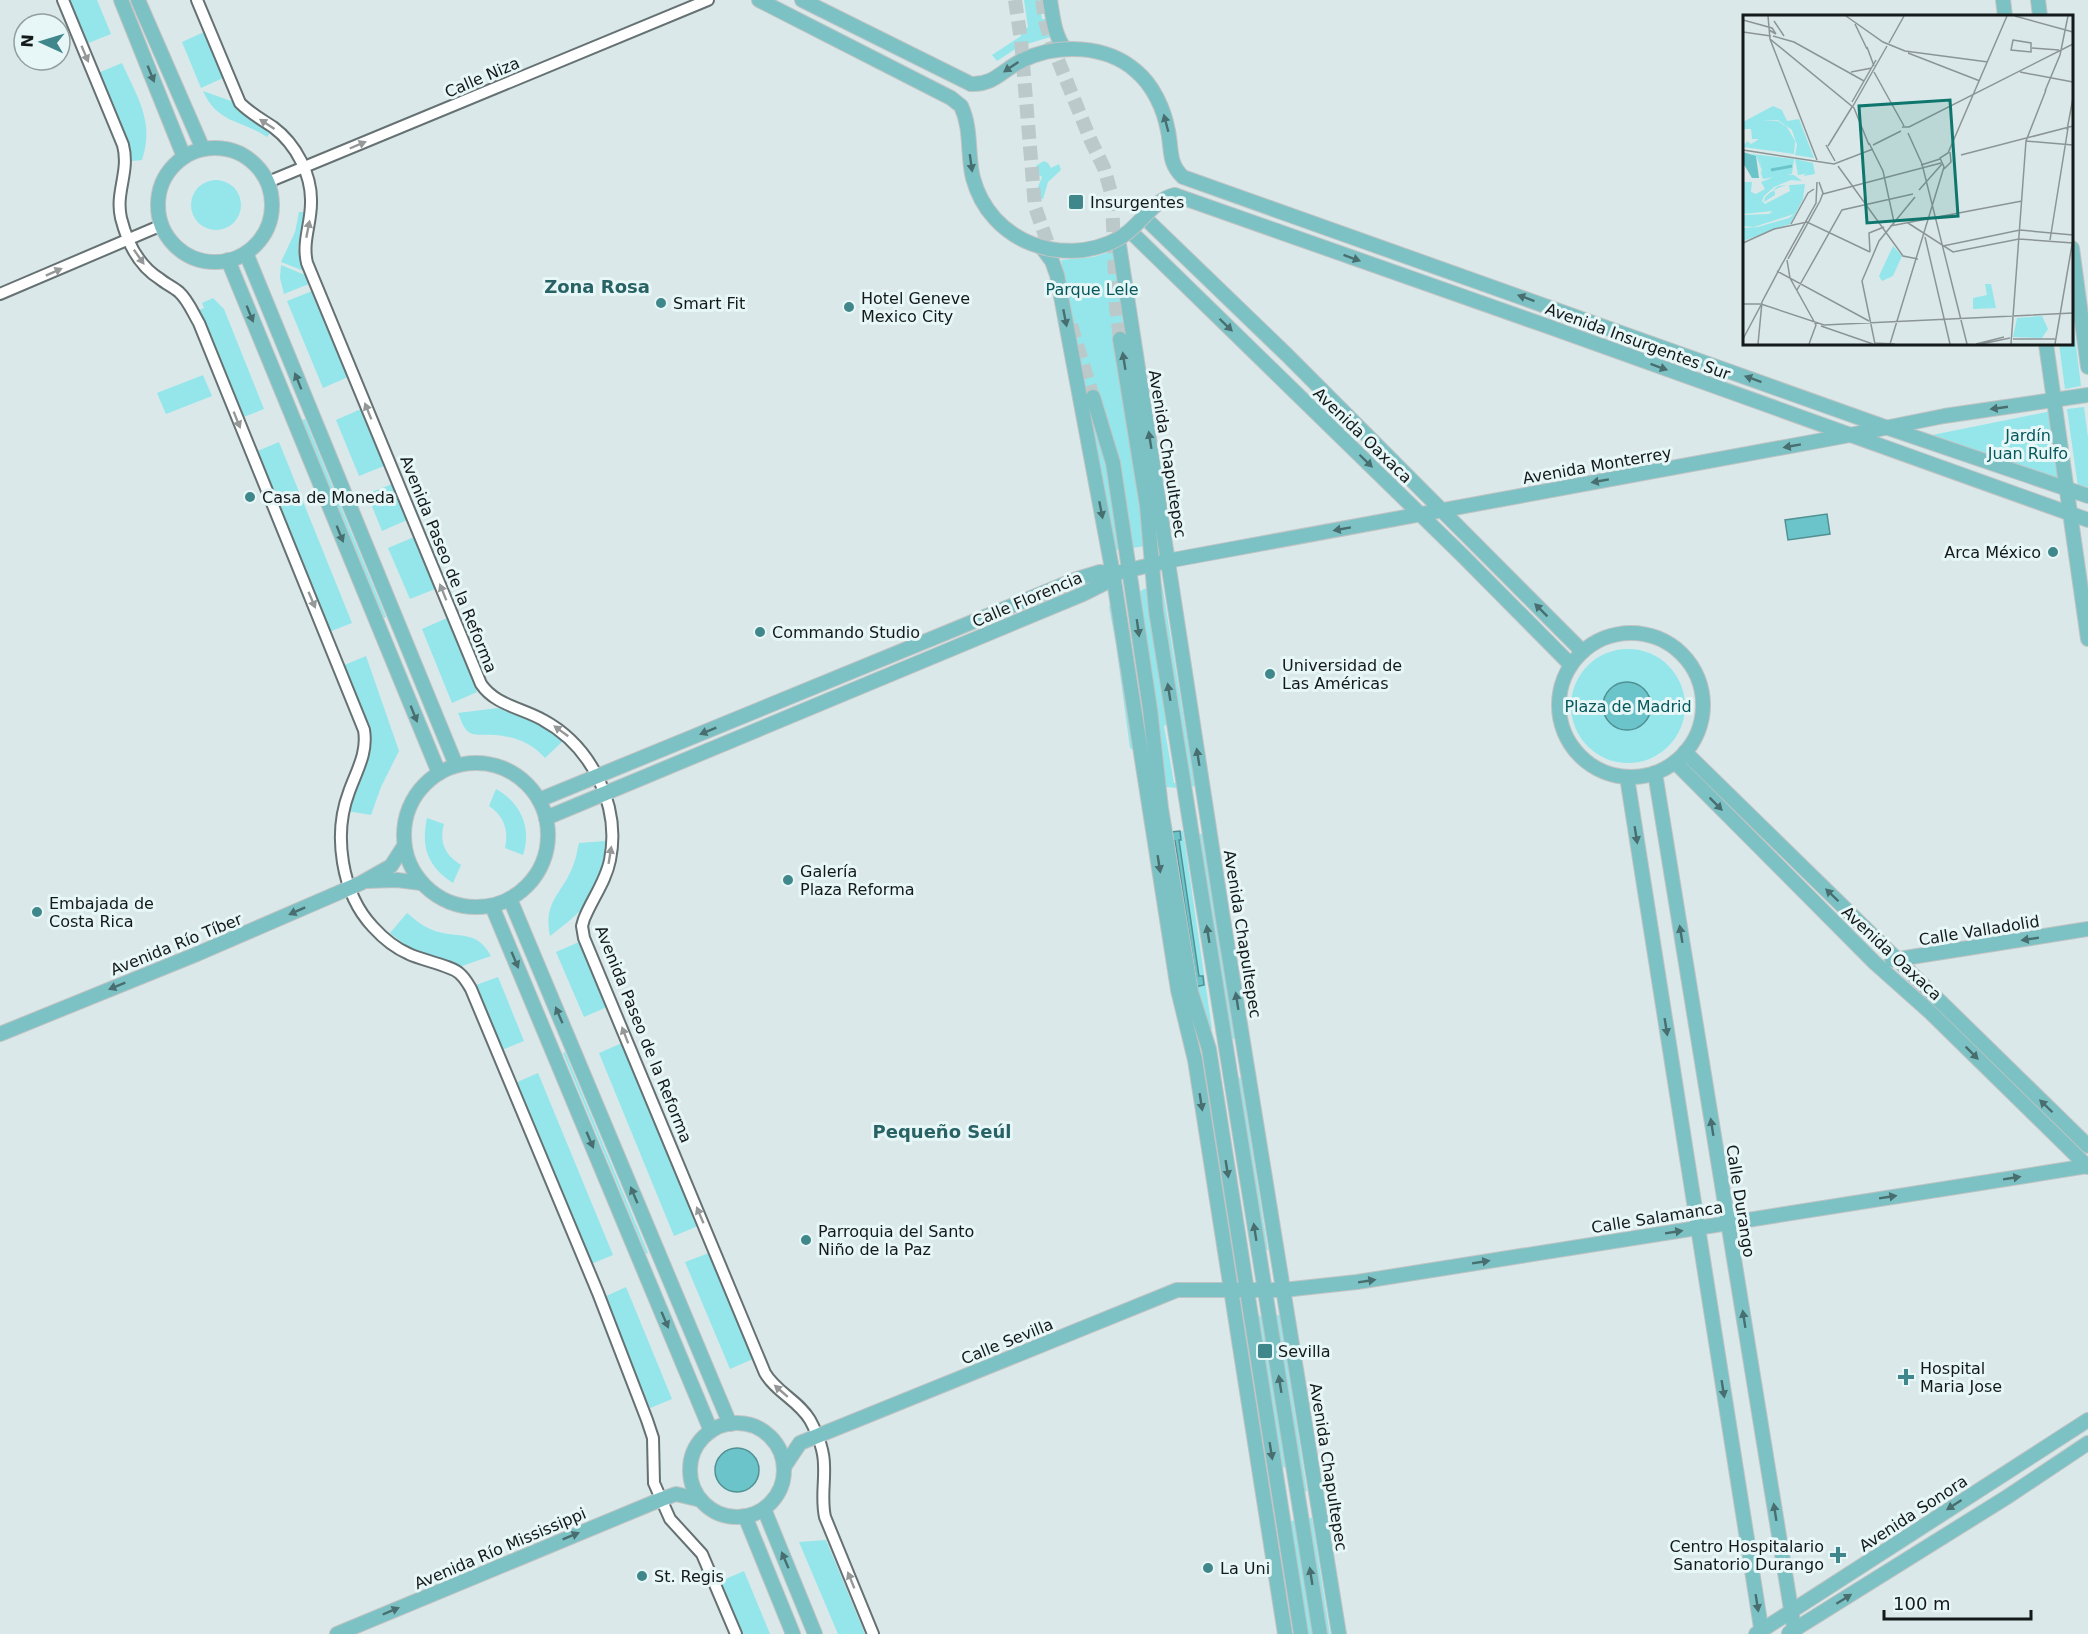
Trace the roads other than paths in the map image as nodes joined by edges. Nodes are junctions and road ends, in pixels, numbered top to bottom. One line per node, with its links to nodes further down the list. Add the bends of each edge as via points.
1 (63, 0): 20 (street, one-way to 20, via 123,145 126,168 119,204)
2 (122, 0): 15 (main road, one-way to 15)
3 (138, 0): 14 (main road)
4 (197, 0): 16 (street, Avenida Paseo de la Reforma, one-way to 4, via 284,135 240,103)
5 (708, 0): 16 (street, Calle Niza, one-way to 5)
6 (759, 0): 22 (main road, one-way to 22, bridge, via 961,106 969,127 973,180 981,198 1017,237)
7 (802, 0): 13 (main road, one-way to 7, bridge, via 1036,54 994,80 971,84)
8 (1050, 0): 13 (main road, via 1058,38)
9 (2004, 0): 11 (main road)
10 (2038, 0): 12 (main road)
11 (2005, 15)
12 (2040, 15)
13 (1065, 49): 33 (main road, Avenida Insurgentes Sur, one-way to 13, bridge, via 1183,177 1174,169 1162,110 1143,77 1115,58)
14 (203, 149): 15 (main road); 17 (main road, via 224,148 240,154 254,163)
15 (184, 157): 19 (main road, via 162,187)
16 (304, 168): 17 (street, Calle Niza); 55 (street, Avenida Paseo de la Reforma, one-way to 16, via 570,738 543,720 486,693 481,684 307,263 305,243 311,197)
17 (268, 182): 23 (main road, via 272,210 268,226)
18 (1148, 221): 21 (main road, bridge); 34 (main road, Avenida Insurgentes Sur, one-way to 34, bridge, via 1160,200 1175,195); 37 (main road, Avenida Oaxaca)
19 (162, 225): 20 (street); 25 (main road, via 182,251 198,259)
20 (128, 239): 26 (street, one-way to 20); 63 (street, one-way to 63, via 148,269 181,293 199,323 363,730 365,748 342,821 342,853)
21 (1126, 239): 22 (main road, bridge, via 1080,250); 38 (main road, Avenida Oaxaca, one-way to 38); 41 (main road, Avenida Chapultepec, one-way to 21)
22 (1043, 249): 44 (main road, one-way to 44, via 1057,274)
23 (246, 253): 25 (main road); 52 (main road, one-way to 23)
24 (2073, 255): 29 (main road)
25 (228, 260): 53 (main road, one-way to 53)
26 (0, 294)
27 (1120, 339): 42 (main road, Avenida Chapultepec, one-way to 27, via 1147,506)
28 (2046, 345): 32 (main road)
29 (2088, 367)
30 (2088, 395): 32 (main road, Avenida Monterrey)
31 (1093, 397): 43 (main road, via 1113,463)
32 (2055, 400): 33 (main road, Avenida Monterrey, one-way to 33); 35 (main road)
33 (1888, 428): 34 (main road, Avenida Monterrey); 35 (main road, Avenida Insurgentes Sur)
34 (1850, 435): 37 (main road, Avenida Monterrey, one-way to 37); 39 (main road, Avenida Insurgentes Sur)
35 (2066, 489): 36 (main road, Avenida Insurgentes Sur); 39 (main road)
36 (2088, 496)
37 (1442, 510): 38 (main road, Avenida Monterrey); 46 (main road, Avenida Oaxaca, one-way to 37)
38 (1420, 514): 41 (main road, Avenida Monterrey, one-way to 41); 47 (main road, Avenida Oaxaca)
39 (2070, 514): 40 (main road, Avenida Insurgentes Sur); 45 (main road)
40 (2088, 520)
41 (1167, 561): 42 (main road, Avenida Monterrey); 78 (main road, Avenida Chapultepec, one-way to 41)
42 (1152, 564): 43 (main road, Avenida Monterrey); 77 (main road, Avenida Chapultepec, one-way to 42, via 1156,611)
43 (1130, 570): 44 (main road, Avenida Monterrey); 49 (main road, one-way to 49)
44 (1113, 574): 48 (main road); 55 (main road, Calle Florencia, one-way to 55, via 1100,572 1077,579); 57 (main road, Calle Florencia, via 1083,594)
45 (2088, 639)
46 (1582, 651): 47 (main road); 50 (main road, via 1606,637 1634,632 1660,638 1681,652 1698,678 1703,708 1701,723)
47 (1571, 665): 56 (main road, via 1564,678 1559,706 1565,734 1572,747 1592,765)
48 (1128, 669): 49 (main road); 65 (main road, one-way to 65)
49 (1150, 709): 65 (main road)
50 (1685, 752): 51 (main road); 68 (main road, Avenida Oaxaca, one-way to 50)
51 (1675, 762): 54 (main road); 69 (main road, Avenida Oaxaca, one-way to 69)
52 (456, 765): 53 (main road); 58 (main road, via 499,766 520,778)
53 (438, 773): 60 (main road, via 412,800 404,823)
54 (1655, 773): 56 (main road); 73 (main road, Calle Durango, one-way to 54)
55 (597, 776): 57 (street, Avenida Paseo de la Reforma); 58 (main road, Calle Florencia)
56 (1627, 777): 74 (main road, one-way to 74)
57 (604, 795): 59 (main road, Calle Florencia); 85 (street, Avenida Paseo de la Reforma, one-way to 57, via 810,1419 765,1373 585,938 584,919 610,860 611,825)
58 (539, 800): 59 (main road)
59 (546, 818): 64 (main road, via 548,840 543,862 531,883)
60 (404, 846): 61 (main road, Avenida Río Tíber, via 391,866); 62 (main road)
61 (364, 882): 62 (main road, Avenida Río Tíber); 63 (main road, Avenida Río Tíber)
62 (421, 883): 66 (main road, via 437,897 458,906)
63 (350, 888): 70 (main road, Avenida Río Tíber, one-way to 70); 92 (street, via 371,925 393,945 459,972 471,989 647,1420 653,1438 654,1483)
64 (510, 899): 66 (main road); 82 (main road, one-way to 64)
65 (1171, 903): 75 (main road, one-way to 75, via 1178,990 1194,1052); 76 (main road, one-way to 76, via 1191,992 1209,1049)
66 (492, 906): 84 (main road, one-way to 84)
67 (2088, 929): 68 (main road, Calle Valladolid, one-way to 68)
68 (1898, 959): 69 (main road, Calle Valladolid); 71 (main road, Avenida Oaxaca, one-way to 68)
69 (1875, 963): 72 (main road, Avenida Oaxaca, one-way to 72)
70 (0, 1034)
71 (2088, 1146)
72 (2088, 1166): 73 (main road, Calle Salamanca, one-way to 72)
73 (1728, 1223): 74 (main road, Calle Salamanca); 98 (main road, Calle Durango, one-way to 73)
74 (1698, 1228): 78 (main road, Calle Salamanca, one-way to 74, via 1357,1282); 101 (main road, one-way to 101)
75 (1230, 1290): 76 (main road, Calle Salamanca); 80 (main road); 85 (main road, Calle Sevilla, via 1177,1290)
76 (1245, 1290): 77 (main road, Calle Salamanca); 79 (main road)
77 (1264, 1290): 78 (main road, Calle Salamanca); 109 (main road, Avenida Chapultepec, one-way to 77)
78 (1283, 1290): 99 (main road, Avenida Chapultepec)
79 (1250, 1320): 80 (main road); 108 (main road, one-way to 108)
80 (1241, 1356): 107 (main road)
81 (2088, 1420): 83 (main road, Avenida Sonora)
82 (730, 1424): 84 (main road); 86 (main road, via 746,1424)
83 (2072, 1430): 88 (main road); 96 (main road, Avenida Sonora, one-way to 96)
84 (711, 1431): 90 (main road, via 695,1449)
85 (817, 1436): 87 (main road, Calle Sevilla); 106 (street, Avenida Paseo de la Reforma, one-way to 85, via 825,1517 824,1457)
86 (771, 1438): 87 (main road); 89 (main road)
87 (800, 1443): 89 (main road)
88 (2086, 1445): 97 (main road)
89 (784, 1467): 94 (main road, via 782,1483)
90 (691, 1470): 91 (main road); 93 (main road, via 695,1492)
91 (676, 1494): 92 (main road, Avenida Río Mississippi); 93 (main road)
92 (662, 1499): 102 (main road, Avenida Río Mississippi, one-way to 92); 103 (street, via 670,1519 702,1554)
93 (701, 1500): 95 (main road, via 718,1514)
94 (764, 1509): 95 (main road); 105 (main road, one-way to 94)
95 (745, 1516): 104 (main road)
96 (1915, 1531): 97 (main road); 98 (main road, Avenida Sonora)
97 (1925, 1548): 100 (main road, one-way to 97)
98 (1791, 1611): 100 (main road, Calle Durango); 101 (main road, Avenida Sonora)
99 (1337, 1617): 110 (main road); 111 (main road, Avenida Chapultepec)
100 (1792, 1632)
101 (1760, 1633)
102 (337, 1634)
103 (736, 1634)
104 (793, 1634)
105 (816, 1634)
106 (873, 1634)
107 (1285, 1634)
108 (1301, 1634)
109 (1320, 1634)
110 (1334, 1634)
111 (1340, 1634)

